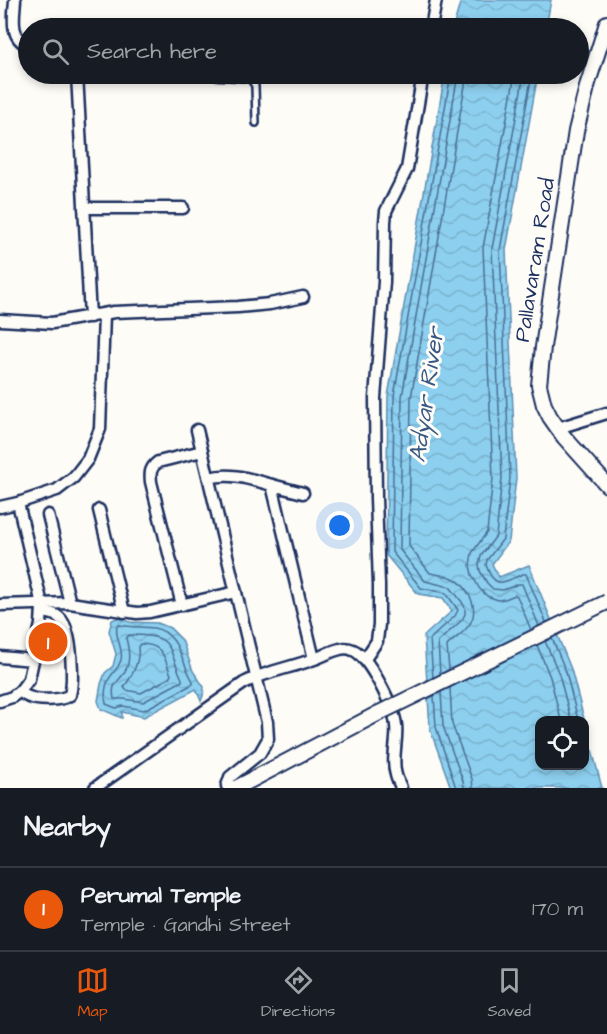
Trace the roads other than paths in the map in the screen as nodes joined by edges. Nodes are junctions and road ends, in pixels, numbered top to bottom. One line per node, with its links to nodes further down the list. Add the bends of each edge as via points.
1 (15, 0): 5 (street, via 14,27)
2 (436, 0): 3 (street)
3 (433, 18)
4 (607, 22): 6 (street, Pallavaram Road)
5 (18, 38)
6 (589, 80)
7 (78, 84): 12 (street)
8 (254, 84): 11 (lane)
9 (421, 84): 39 (street, via 407,169 386,211 375,416 379,624 376,641)
10 (588, 84): 19 (street, Pallavaram Road, via 576,131 539,385 544,405)
11 (256, 123)
12 (84, 208): 13 (street); 16 (street)
13 (183, 208)
14 (303, 297): 15 (street, via 238,307)
15 (104, 315): 16 (street); 26 (street, via 100,429 88,459 57,490)
16 (90, 317): 17 (street, via 52,323)
17 (0, 320)
18 (607, 413): 19 (street)
19 (558, 428): 24 (street, Pallavaram Road)
20 (197, 430): 21 (street)
21 (202, 451): 22 (street); 33 (street, via 158,462 150,472)
22 (209, 478): 23 (street, via 232,475); 30 (street)
23 (272, 485): 25 (street); 38 (street)
24 (607, 485)
25 (303, 493)
26 (18, 502): 27 (street); 35 (street)
27 (0, 507)
28 (99, 510): 36 (street)
29 (48, 515): 32 (street)
30 (236, 592): 33 (street); 41 (street)
31 (607, 602): 46 (street, bridge)
32 (70, 603): 35 (street); 36 (street)
33 (182, 604): 36 (street, via 150,612)
34 (0, 605): 35 (street)
35 (41, 607): 40 (street); 42 (street, via 62,620 68,633 72,689 64,699 26,697)
36 (124, 612)
37 (0, 657): 40 (street)
38 (314, 659): 39 (street, via 346,648); 41 (street)
39 (365, 659): 47 (street, via 394,716 395,774)
40 (33, 660): 42 (street, via 29,679)
41 (256, 676): 44 (street); 45 (street, via 268,740 260,753 230,777)
42 (20, 691): 43 (street)
43 (0, 701)
44 (95, 788)
45 (229, 788)
46 (236, 788)
47 (401, 788)

